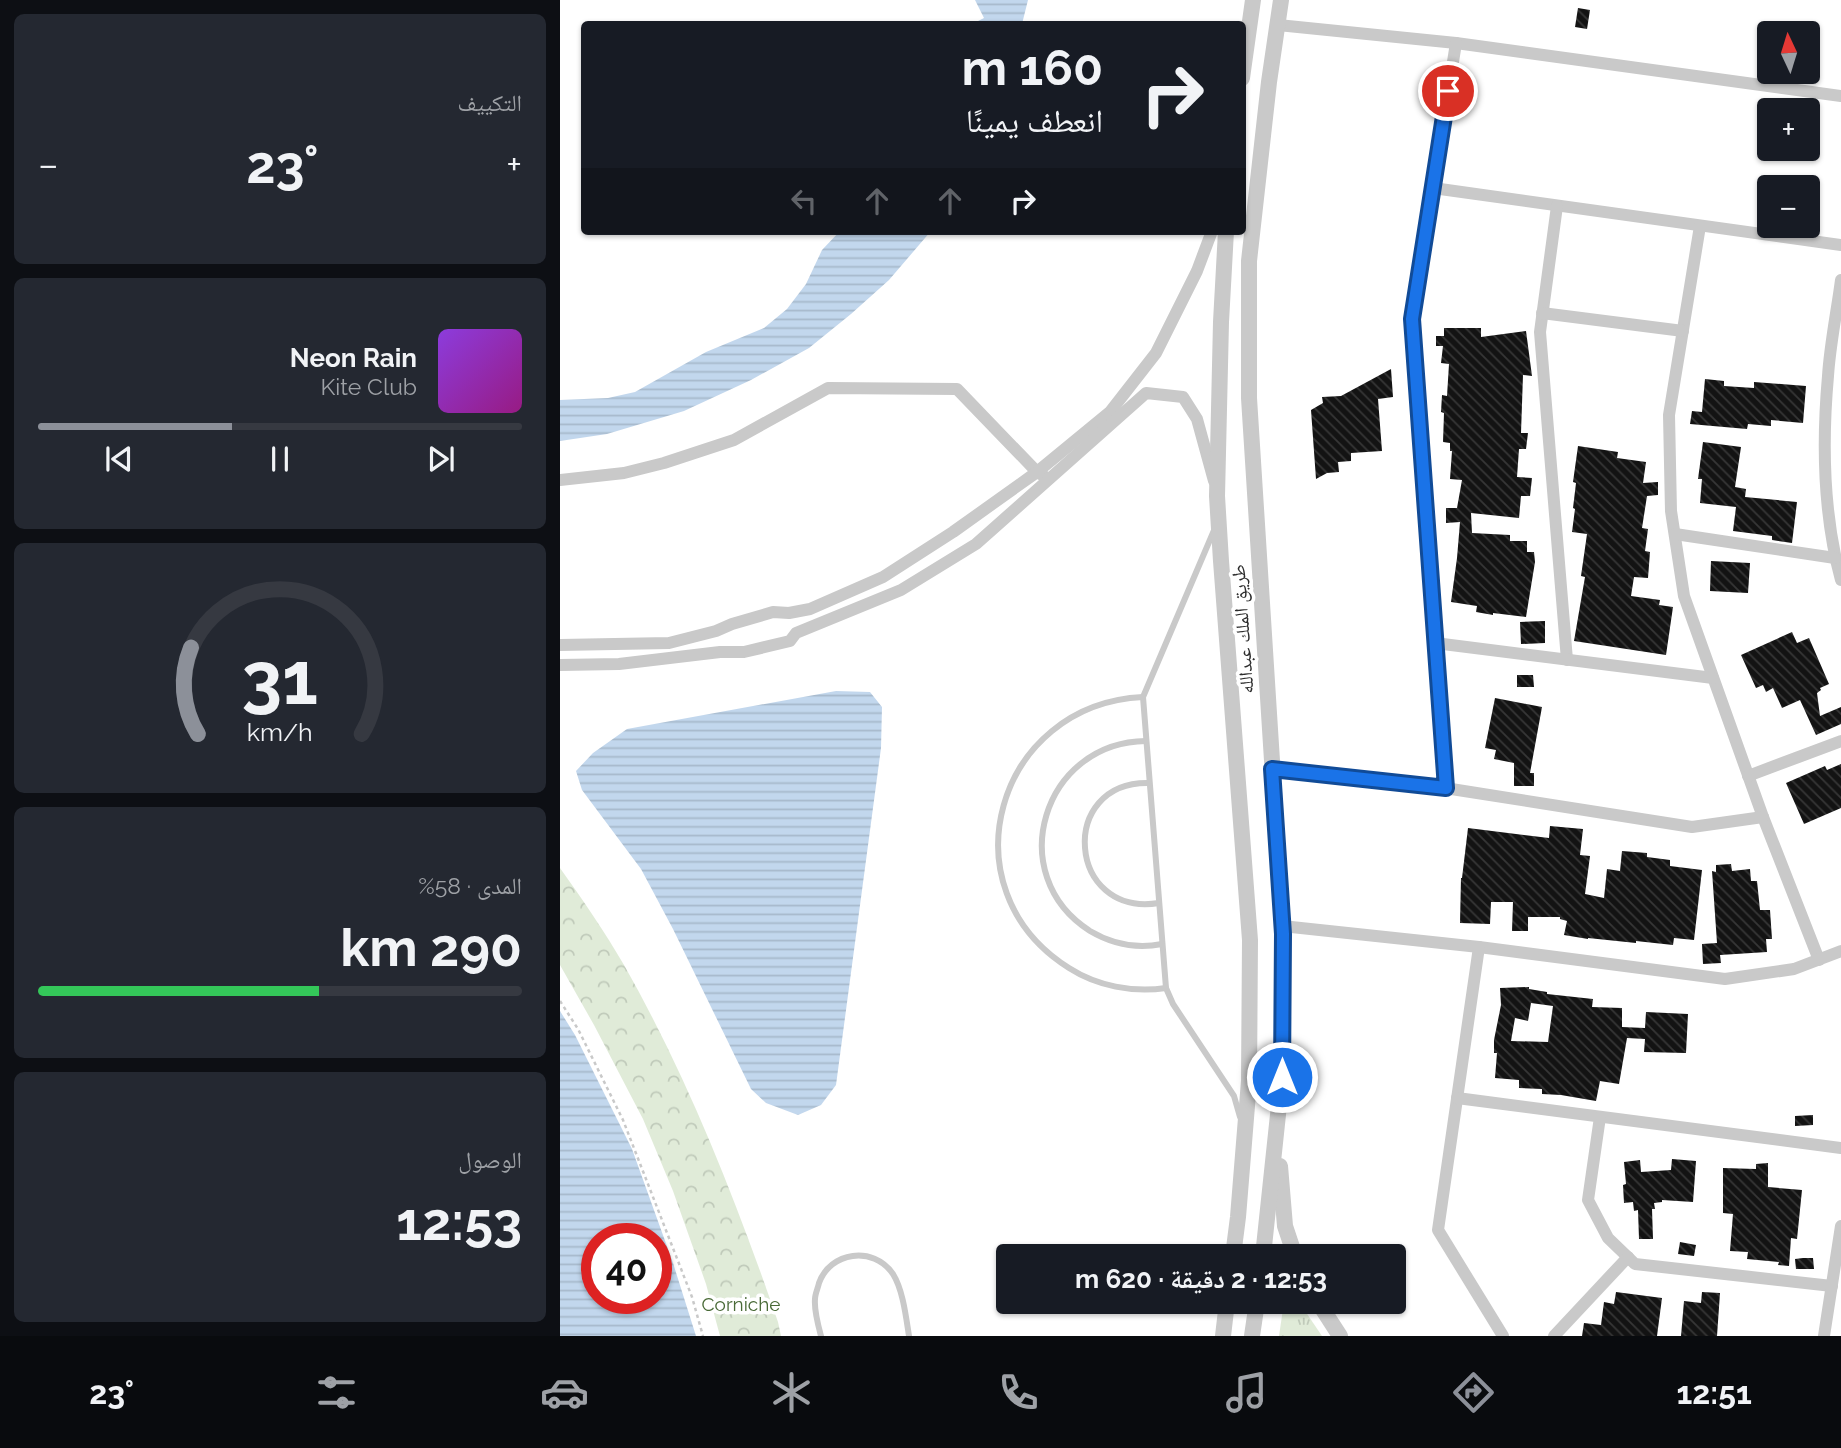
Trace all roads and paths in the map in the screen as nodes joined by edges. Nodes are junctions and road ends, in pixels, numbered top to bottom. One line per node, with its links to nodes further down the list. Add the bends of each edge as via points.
1 (1253, 0): 5 (street)
2 (1281, 0): 3 (street, طريق الملك عبدالله)
3 (1278, 24): 4 (street); 34 (street, طريق الملك عبدالله, via 1249,275 1249,398)
4 (1456, 43): 6 (street); 7 (street)
5 (1246, 50)
6 (1841, 96)
7 (1433, 188): 8 (street); 26 (street, via 1412,319)
8 (1558, 206): 9 (street); 14 (street)
9 (1700, 226): 12 (street); 15 (street)
10 (1210, 235): 16 (street, via 1156,354 1110,412)
11 (1226, 235): 19 (street, طريق الملك عبدالله)
12 (1841, 246)
13 (1841, 279): 22 (street, via 1828,375 1824,469)
14 (1542, 313): 15 (street); 28 (street, via 1539,332)
15 (1683, 331): 21 (street, via 1669,415)
16 (1042, 468): 17 (street); 18 (street, via 957,389 828,388 734,440 624,473); 24 (street, via 883,577 810,609)
17 (1051, 479): 19 (street, via 1146,393 1183,397 1197,419); 25 (street, via 975,544 901,590)
18 (560, 480)
19 (1217, 496): 20 (street, طريق الملك عبدالله)
20 (1219, 520): 31 (lane); 50 (street, طريق الملك عبدالله, via 1250,940)
21 (1675, 534): 22 (street); 30 (street, via 1684,596)
22 (1835, 558): 23 (street)
23 (1841, 580)
24 (789, 613): 25 (street); 27 (street, via 773,612 669,643)
25 (796, 633): 29 (street, via 790,641 744,652)
26 (1435, 643): 28 (street); 37 (street)
27 (560, 645)
28 (1567, 660): 30 (street)
29 (560, 665)
30 (1713, 678): 35 (street)
31 (1143, 697): 32 (lane); 45 (lane, via 1092,707 1040,741 1007,794 998,856 1017,915 1028,933 1058,962 1115,987)
32 (1146, 741): 36 (lane); 41 (lane, via 1108,748 1071,772 1048,809 1042,852 1055,894 1084,926 1124,944)
33 (1841, 741): 35 (street)
34 (1272, 769): 37 (street); 40 (street, طريق الملك عبدالله)
35 (1748, 776): 38 (street)
36 (1150, 783): 39 (lane); 39 (lane, via 1123,787 1101,801 1087,823 1084,849 1096,881 1109,893 1133,903)
37 (1446, 788): 38 (street, via 1692,827)
38 (1762, 817): 44 (street)
39 (1159, 903): 41 (lane)
40 (1282, 926): 42 (street); 49 (street, طريق الملك عبدالله, via 1282,1077)
41 (1162, 944): 45 (lane)
42 (1479, 947): 44 (street, via 1725,979 1794,969); 47 (street)
43 (1841, 951): 44 (street)
44 (1819, 960)
45 (1166, 988): 50 (lane, via 1234,1096)
46 (560, 1001): 61 (path, via 624,1120)
47 (1457, 1098): 48 (street); 67 (street, via 1438,1230)
48 (1600, 1117): 51 (street); 56 (street, via 1588,1200 1608,1238)
49 (1277, 1128): 54 (street, طريق الملك عبدالله); 55 (street, via 1285,1226)
50 (1244, 1141): 53 (street, طريق الملك عبدالله)
51 (1841, 1149)
52 (1841, 1226): 57 (street)
53 (1234, 1244)
54 (1264, 1244)
55 (1291, 1244)
56 (1628, 1257): 57 (street, via 1635,1264); 68 (street)
57 (1832, 1286): 69 (street)
58 (1226, 1314): 64 (street)
59 (1255, 1314): 65 (street)
60 (1326, 1314): 66 (street)
61 (703, 1336)
62 (821, 1336): 63 (lane, via 814,1297 822,1276 847,1256 867,1256 882,1262 893,1274 904,1302)
63 (909, 1336)
64 (1223, 1336)
65 (1252, 1336)
66 (1340, 1336)
67 (1503, 1336)
68 (1554, 1336)
69 (1824, 1336)

